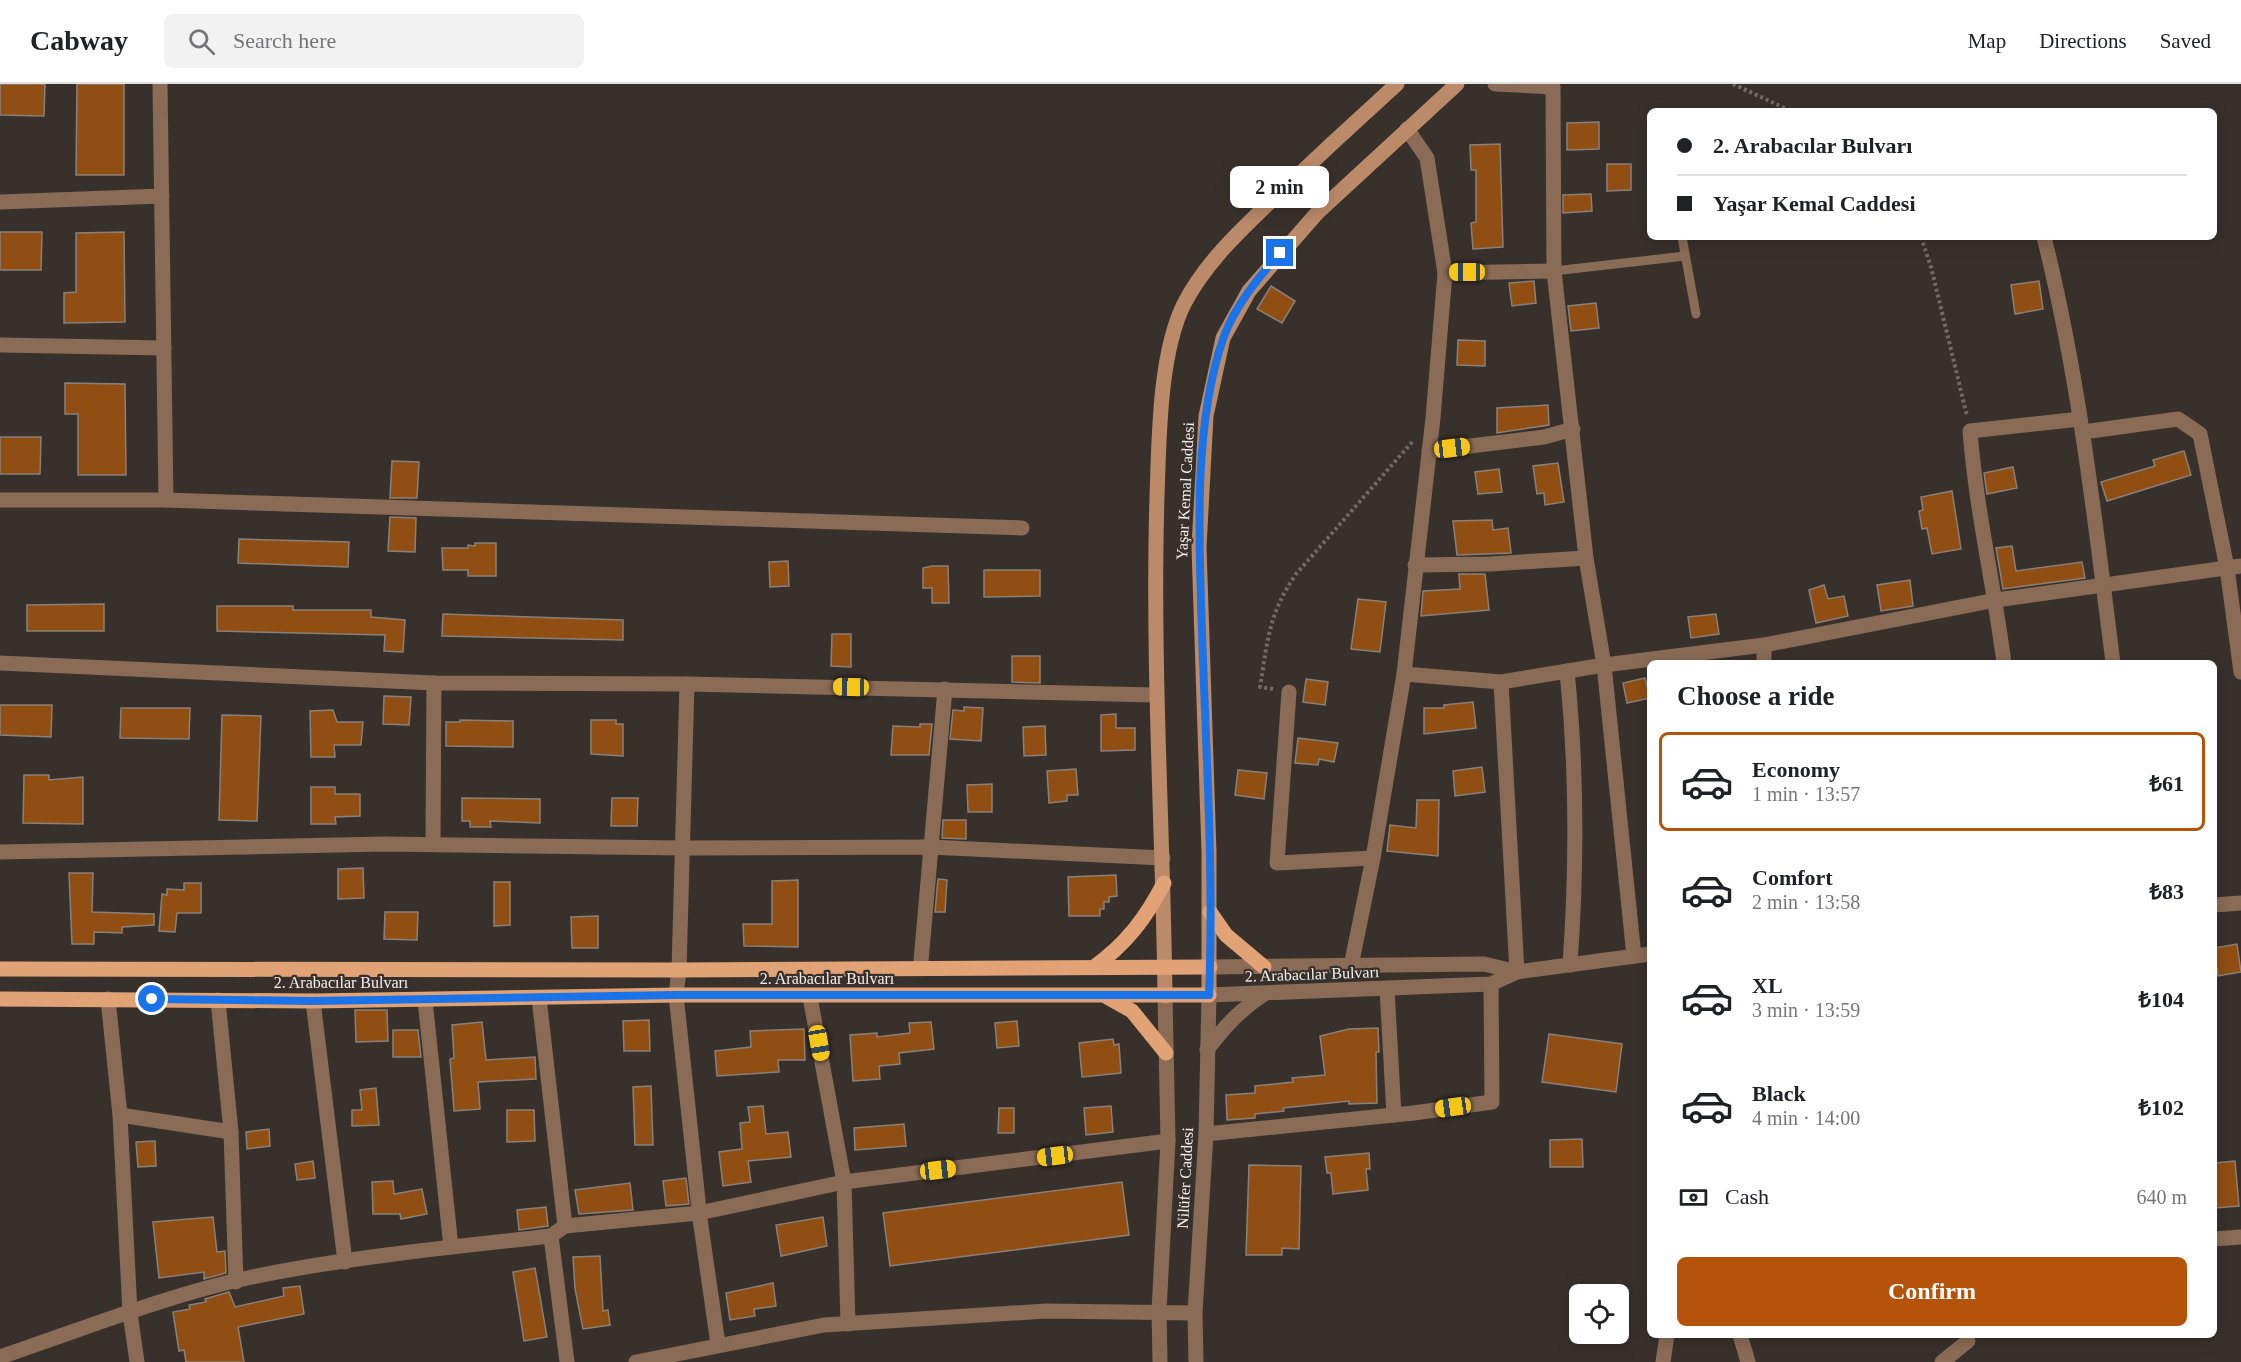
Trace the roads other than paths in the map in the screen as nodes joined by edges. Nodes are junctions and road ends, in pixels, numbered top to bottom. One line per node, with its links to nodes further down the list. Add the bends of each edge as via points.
1 (160, 84): 6 (street)
2 (1457, 84): 5 (main road, Yaşar Kemal Caddesi)
3 (1495, 84): 11 (street, via 1553,87)
4 (1391, 86): 41 (main road, Yaşar Kemal Caddesi, via 1222,248 1194,286 1175,326 1167,362 1159,445)
5 (1407, 129): 12 (street, via 1427,158); 51 (main road, Yaşar Kemal Caddesi, via 1317,213 1268,266 1236,312 1223,338 1214,372 1206,416 1199,547)
6 (162, 196): 7 (street); 15 (street)
7 (0, 202)
8 (1682, 240): 10 (lane)
9 (2045, 240): 16 (street, via 2061,307)
10 (1685, 256): 11 (lane); 13 (lane)
11 (1554, 272): 12 (street); 17 (street)
12 (1445, 273): 18 (street)
13 (1696, 314)
14 (0, 345): 15 (street)
15 (164, 348): 20 (street)
16 (2081, 425): 24 (street, via 2178,419 2200,434); 25 (street); 26 (street, via 1970,431 1975,487)
17 (1573, 429): 18 (street, via 1544,437); 22 (street)
18 (1429, 451): 23 (street)
19 (0, 500): 20 (street)
20 (166, 500): 21 (street)
21 (1022, 528)
22 (1586, 558): 23 (street); 32 (street)
23 (1415, 565): 35 (street)
24 (2234, 567): 25 (street); 34 (street)
25 (2103, 586): 26 (street); 30 (street)
26 (1996, 600): 27 (street); 29 (street)
27 (1764, 645): 28 (street); 32 (street)
28 (1764, 660)
29 (2004, 660)
30 (2113, 660)
31 (0, 663): 37 (street)
32 (1604, 665): 33 (street); 53 (street)
33 (1567, 671): 36 (street); 55 (street, via 1576,830)
34 (2241, 672)
35 (1404, 674): 36 (street); 47 (street)
36 (1501, 682): 63 (street)
37 (434, 683): 38 (street); 42 (street)
38 (687, 684): 39 (street); 44 (street)
39 (945, 689): 41 (street); 43 (street)
40 (1289, 692): 47 (street, via 1277,863)
41 (1155, 695): 46 (main road, Yaşar Kemal Caddesi)
42 (433, 844): 44 (street); 45 (street)
43 (930, 847): 44 (street); 46 (street); 54 (street)
44 (683, 848): 62 (street)
45 (0, 852)
46 (1163, 858): 48 (main road, Yaşar Kemal Caddesi)
47 (1373, 858): 57 (street)
48 (1164, 883): 56 (main road, Yaşar Kemal Caddesi); 58 (main road, via 1134,932 1116,952)
49 (2241, 903): 50 (street)
50 (2217, 905)
51 (1210, 912): 59 (main road, Yaşar Kemal Caddesi); 60 (main road, via 1226,935)
52 (1647, 954): 53 (street, 2. Arabacılar Bulvarı)
53 (1634, 956): 55 (street, 2. Arabacılar Bulvarı)
54 (921, 961)
55 (1570, 965): 63 (street, 2. Arabacılar Bulvarı)
56 (1164, 966): 58 (main road); 59 (main road); 70 (main road, Yaşar Kemal Caddesi)
57 (1351, 966): 60 (street); 63 (street, via 1484,964)
58 (1094, 967): 62 (main road)
59 (1210, 967): 60 (street); 68 (main road, Yaşar Kemal Caddesi)
60 (1264, 967)
61 (0, 969): 62 (main road)
62 (679, 970): 67 (street)
63 (1517, 972): 64 (street, 2. Arabacılar Bulvarı)
64 (1491, 984): 65 (street, 2. Arabacılar Bulvarı); 81 (street, via 1492,1102)
65 (1388, 989): 66 (street, 2. Arabacılar Bulvarı); 81 (street)
66 (1264, 994): 68 (street, 2. Arabacılar Bulvarı); 78 (street, via 1240,1010)
67 (676, 995): 71 (main road, 2. Arabacılar Bulvarı); 72 (main road, 2. Arabacılar Bulvarı); 86 (street)
68 (1209, 995): 70 (main road, 2. Arabacılar Bulvarı); 78 (street, Nilüfer Caddesi)
69 (1104, 996): 70 (main road, 2. Arabacılar Bulvarı); 71 (main road, 2. Arabacılar Bulvarı); 79 (main road, via 1132,1011)
70 (1165, 996): 79 (street)
71 (810, 997): 85 (street)
72 (539, 998): 76 (main road, 2. Arabacılar Bulvarı); 87 (street)
73 (0, 999): 74 (main road, 2. Arabacılar Bulvarı)
74 (108, 999): 75 (main road, 2. Arabacılar Bulvarı); 80 (street)
75 (218, 1000): 77 (main road, 2. Arabacılar Bulvarı); 82 (street)
76 (425, 1000): 77 (main road, 2. Arabacılar Bulvarı); 91 (street)
77 (313, 1001): 92 (street)
78 (1207, 1050): 83 (street, Nilüfer Caddesi)
79 (1166, 1053): 84 (street)
80 (120, 1114): 82 (street); 95 (street)
81 (1394, 1115): 83 (street)
82 (231, 1132): 93 (street)
83 (1206, 1134): 96 (street, Nilüfer Caddesi)
84 (1168, 1141): 85 (street); 94 (street)
85 (844, 1182): 86 (street); 97 (street)
86 (699, 1213): 87 (street); 101 (street)
87 (565, 1226): 88 (street)
88 (551, 1236): 91 (street); 104 (street)
89 (2241, 1237): 90 (street)
90 (2217, 1239)
91 (452, 1247): 92 (street)
92 (345, 1262): 93 (street)
93 (236, 1282): 95 (street)
94 (1159, 1311): 96 (street); 97 (street, via 1046,1311); 106 (street)
95 (130, 1313): 102 (street); 103 (street)
96 (1195, 1313): 107 (street, Nilüfer Caddesi)
97 (848, 1324): 101 (street)
98 (1667, 1338): 108 (street)
99 (1741, 1338): 109 (street)
100 (1968, 1341): 110 (street)
101 (718, 1344): 105 (street)
102 (0, 1357)
103 (137, 1362)
104 (567, 1362)
105 (636, 1362)
106 (1160, 1362)
107 (1196, 1362)
108 (1663, 1362)
109 (1748, 1362)
110 (1942, 1362)

